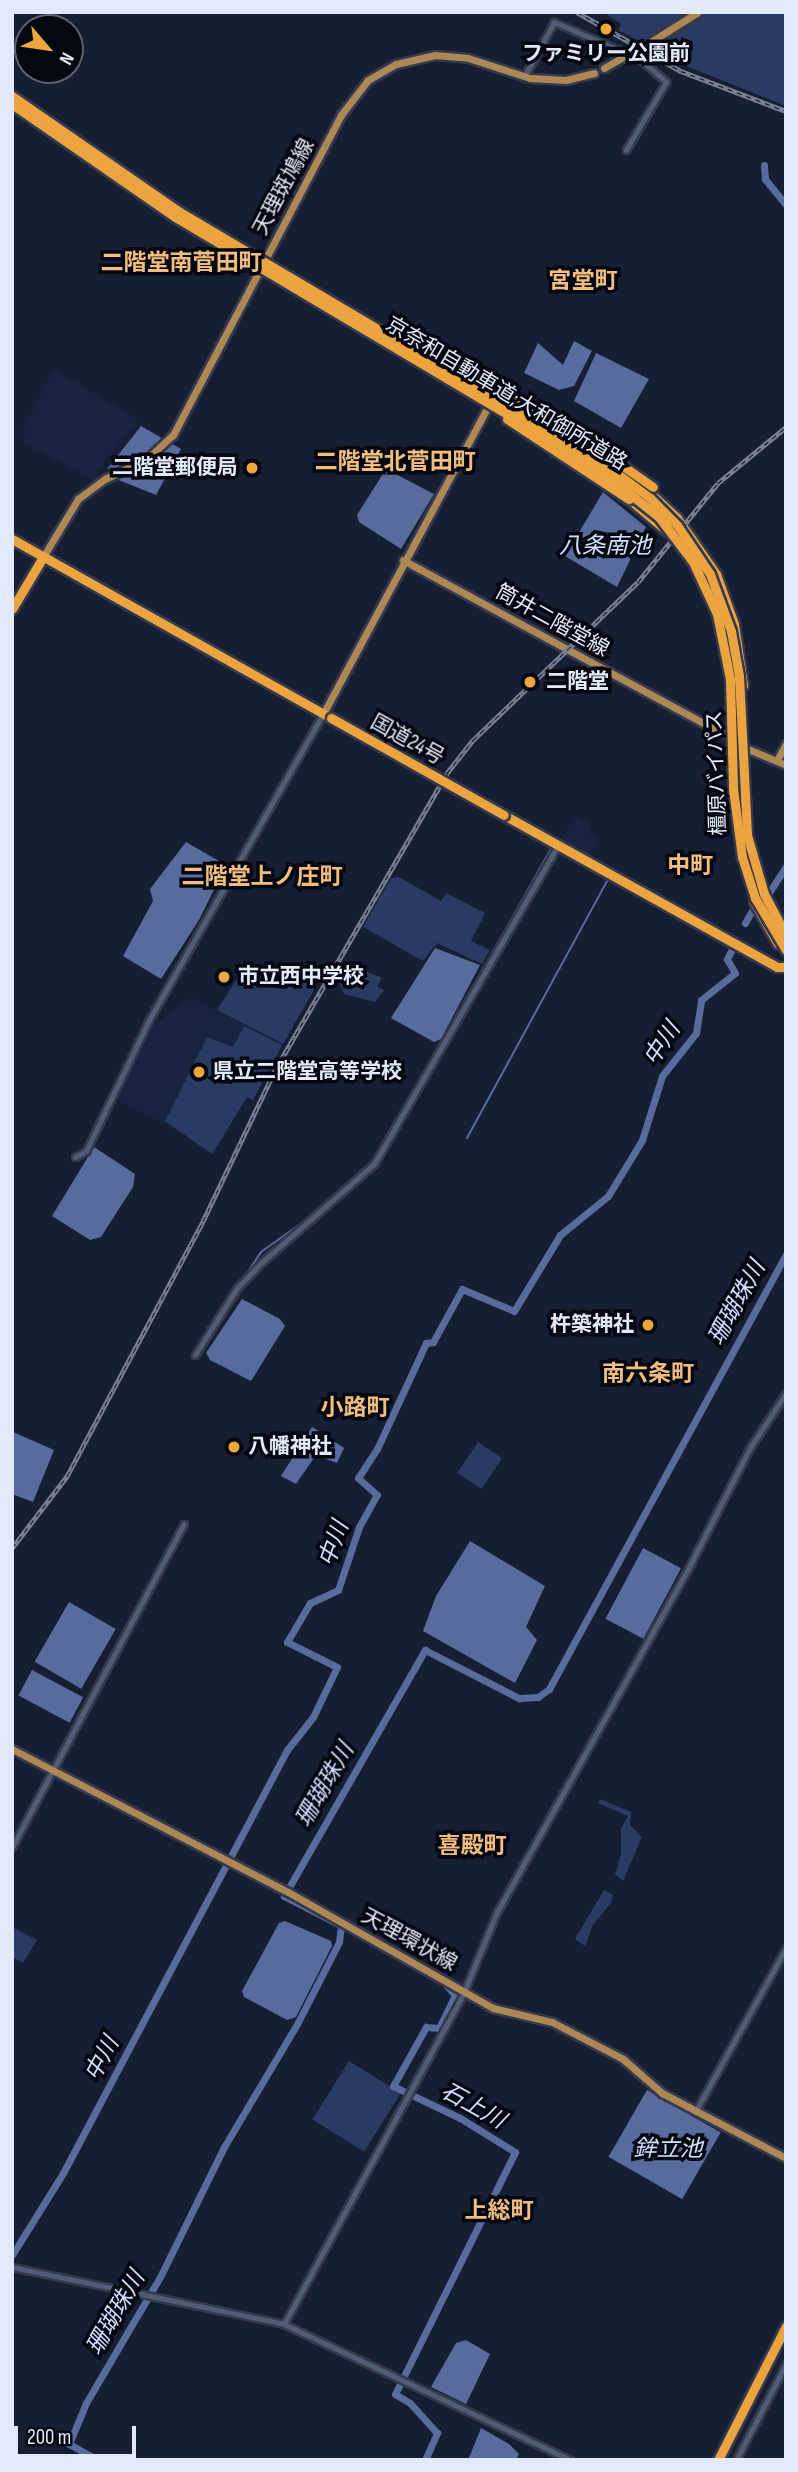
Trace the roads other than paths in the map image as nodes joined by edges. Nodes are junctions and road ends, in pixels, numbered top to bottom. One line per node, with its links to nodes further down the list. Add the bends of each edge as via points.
1 (698, 12): 2 (main road)
2 (652, 41)
3 (624, 57): 4 (main road)
4 (604, 68)
5 (594, 73): 6 (main road, 天理斑鳩線, via 566,80)
6 (524, 77): 9 (street, via 554,22 643,61 666,82); 10 (main road, 天理斑鳩線, via 468,58 435,55 396,64 368,80 341,116)
7 (12, 96): 13 (highway, 京奈和自動車道;大和御所道路, bridge, via 178,211)
8 (12, 104): 12 (highway, 京奈和自動車道;大和御所道路, bridge, via 175,217)
9 (626, 150)
10 (266, 258): 11 (main road, 天理斑鳩線); 14 (highway, 橿原バイパス)
11 (260, 272): 15 (highway, 橿原バイパス); 19 (main road, 天理斑鳩線, via 169,440 148,458 110,476 78,499)
12 (412, 356): 16 (highway, bridge, via 629,499); 30 (highway, 京奈和自動車道;大和御所道路, bridge, via 614,478 660,517 693,562 711,596 727,656 733,789 742,857 755,898)
13 (446, 369): 17 (highway, bridge, via 622,462 653,488); 29 (highway, 京奈和自動車道;大和御所道路, bridge, via 633,484 677,525 700,556 725,611 736,652 750,855)
14 (496, 394): 15 (main road); 17 (highway, 橿原バイパス, via 629,474 665,504)
15 (489, 404): 16 (highway, 橿原バイパス, via 624,491); 20 (main road, via 452,480)
16 (667, 531): 30 (highway, 橿原バイパス, via 696,573 718,628 732,701 737,845 758,912)
17 (691, 535): 29 (highway, 橿原バイパス, via 723,589 738,641 743,675 744,835 760,891)
18 (12, 539): 19 (highway, 国道24号)
19 (43, 556): 21 (highway); 22 (highway, 国道24号)
20 (403, 560): 22 (main road); 23 (main road, 筒井二階堂線)
21 (12, 609)
22 (327, 716): 28 (highway, 国道24号, bridge); 33 (street, via 149,1020 86,1151)
23 (721, 733)
24 (786, 744): 26 (main road)
25 (748, 749): 26 (main road)
26 (777, 760): 27 (main road)
27 (786, 765)
28 (558, 845): 31 (highway, 国道24号); 34 (street, via 374,1164 262,1262 237,1289)
29 (786, 937)
30 (786, 952)
31 (781, 967): 32 (highway, 国道24号)
32 (786, 974)
33 (75, 1157)
34 (195, 1355)
35 (786, 1393): 41 (street, via 751,1446 503,1900)
36 (184, 1524): 38 (street)
37 (12, 1749): 38 (main road, 天理環状線)
38 (52, 1770): 39 (street); 41 (main road, 天理環状線, via 286,1891)
39 (12, 1847)
40 (786, 1948): 42 (street)
41 (464, 1992): 42 (main road, 天理環状線, via 504,2012 552,2022 622,2059 662,2093); 45 (street)
42 (695, 2112): 43 (main road, 天理環状線)
43 (786, 2158)
44 (12, 2267): 45 (street)
45 (284, 2324): 49 (street)
46 (786, 2326): 50 (highway)
47 (786, 2338): 51 (highway)
48 (786, 2364): 52 (street)
49 (570, 2460)
50 (718, 2460)
51 (724, 2460)
52 (736, 2460)

